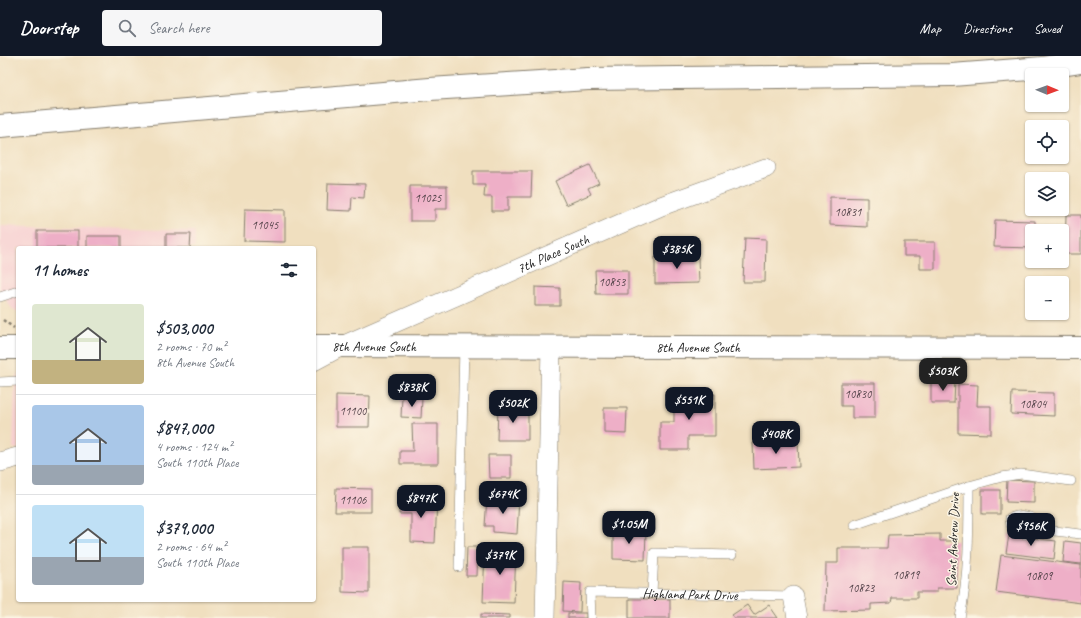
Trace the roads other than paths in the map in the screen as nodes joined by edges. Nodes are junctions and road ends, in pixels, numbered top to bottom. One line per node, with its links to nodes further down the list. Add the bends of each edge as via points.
1 (1081, 62): 2 (main road, via 1042,68 952,75 588,79 430,89)
2 (0, 126)
3 (766, 168): 7 (street, 7th Place South, via 661,206)
4 (16, 292): 5 (lane)
5 (0, 297)
6 (316, 346): 7 (main road, 8th Avenue South)
7 (342, 346): 8 (main road, 8th Avenue South); 13 (street, 7th Place South)
8 (464, 346): 9 (main road, 8th Avenue South); 24 (lane)
9 (552, 347): 12 (main road, 8th Avenue South); 27 (street)
10 (0, 348): 11 (main road)
11 (16, 348)
12 (1081, 348)
13 (316, 360)
14 (16, 381): 15 (lane)
15 (0, 382)
16 (16, 458): 17 (street)
17 (0, 462)
18 (1071, 481): 19 (lane, via 1021,474)
19 (969, 486): 20 (lane); 30 (lane, Saint Andrew Drive, via 969,552)
20 (854, 525)
21 (1046, 530): 22 (lane)
22 (1081, 534)
23 (732, 555): 25 (lane, via 654,553)
24 (459, 568)
25 (652, 593): 26 (lane, Highland Park Drive); 28 (lane, Highland Park Drive, via 590,592)
26 (793, 596): 29 (street, Highland Park Drive)
27 (544, 618)
28 (591, 618)
29 (797, 618)
30 (960, 618)

